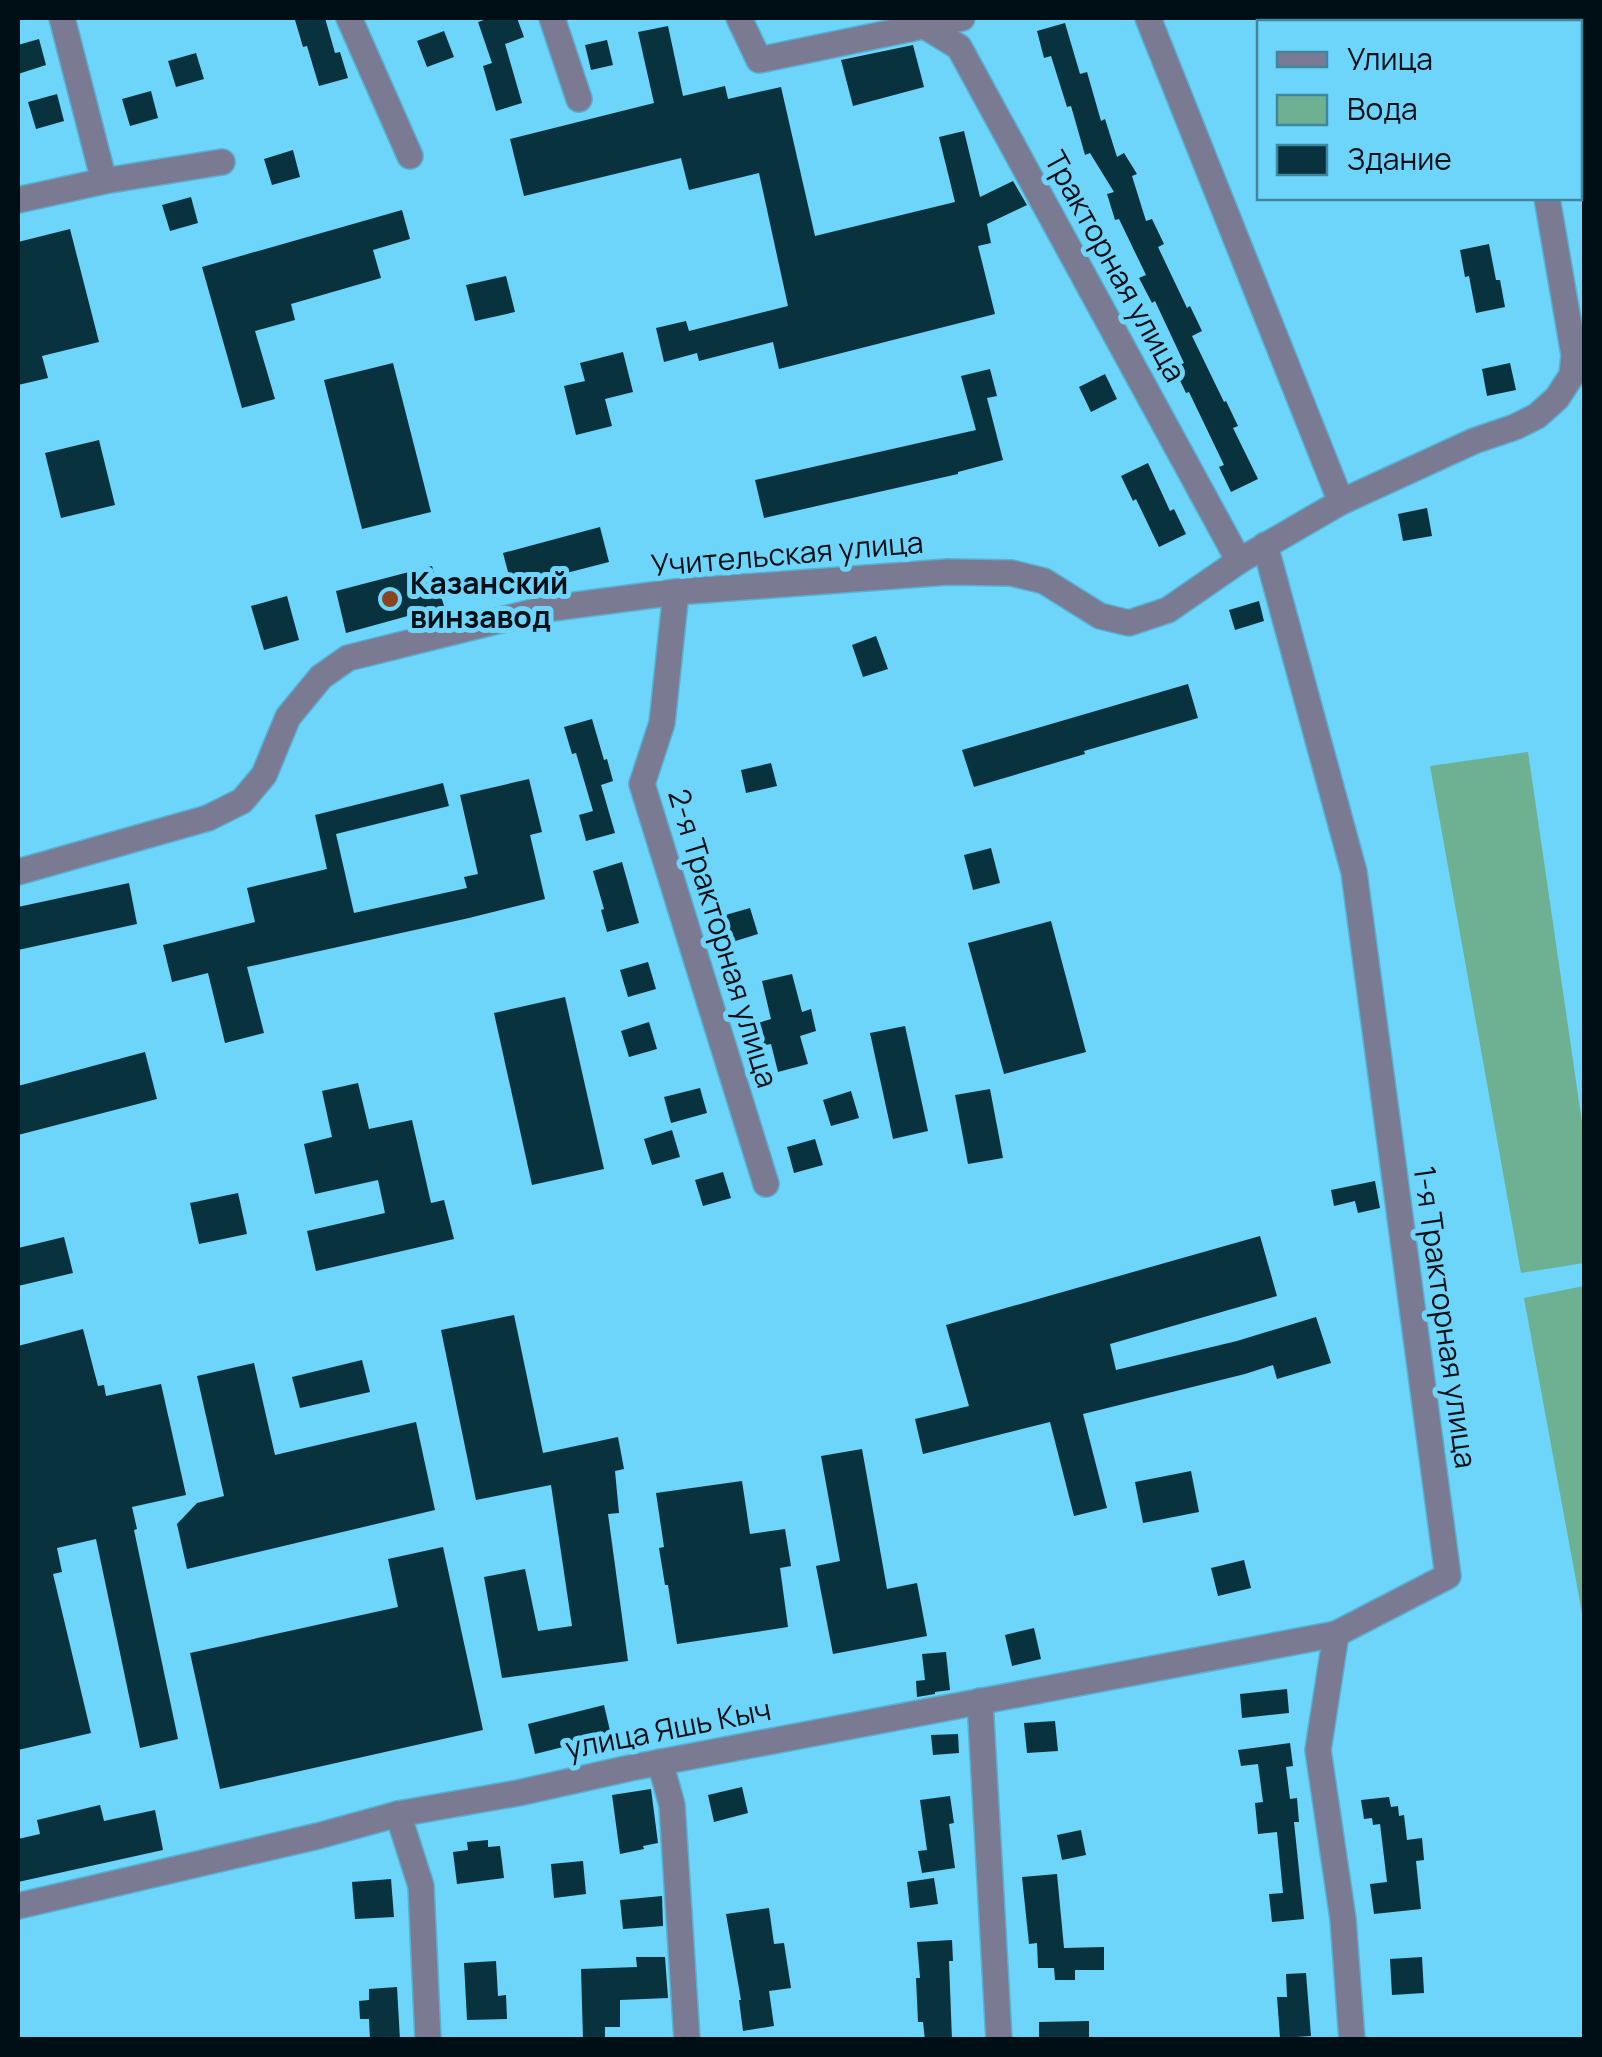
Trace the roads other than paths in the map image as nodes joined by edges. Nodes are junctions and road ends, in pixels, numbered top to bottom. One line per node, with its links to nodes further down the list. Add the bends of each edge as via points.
1 (62, 18): 11 (street)
2 (349, 18): 9 (street)
3 (552, 18): 8 (street)
4 (739, 18): 7 (street, via 759,60)
5 (962, 18): 7 (street)
6 (1148, 18): 14 (street)
7 (922, 21): 16 (street, Тракторная улица, via 960,47)
8 (579, 99)
9 (410, 156)
10 (222, 162): 11 (street)
11 (104, 180): 12 (street)
12 (18, 200)
13 (1547, 200): 14 (street, Учительская улица, via 1574,355 1572,375 1558,398 1537,416)
14 (1341, 502): 15 (street, Учительская улица)
15 (1264, 545): 16 (street, Учительская улица); 20 (street, 1-я Тракторная улица, via 1354,872 1448,1576)
16 (1239, 560): 17 (street, Учительская улица, via 1168,610 1129,622 1100,616 1044,580 1012,574 948,572)
17 (676, 592): 18 (street, Учительская улица, via 545,609 348,658 321,677 288,717 264,775 242,801 208,818); 19 (street, 2-я Тракторная улица, via 662,723 642,784)
18 (18, 872)
19 (766, 1184)
20 (1336, 1634): 21 (street, улица Яшь Кыч); 28 (street, via 1318,1750 1343,1919)
21 (980, 1701): 22 (street, улица Яшь Кыч); 27 (street)
22 (660, 1762): 23 (street, улица Яшь Кыч); 26 (street, via 672,1805)
23 (398, 1814): 24 (street, улица Яшь Кыч); 25 (street, via 421,1886)
24 (18, 1906)
25 (428, 2040)
26 (687, 2040)
27 (999, 2040)
28 (1352, 2040)

